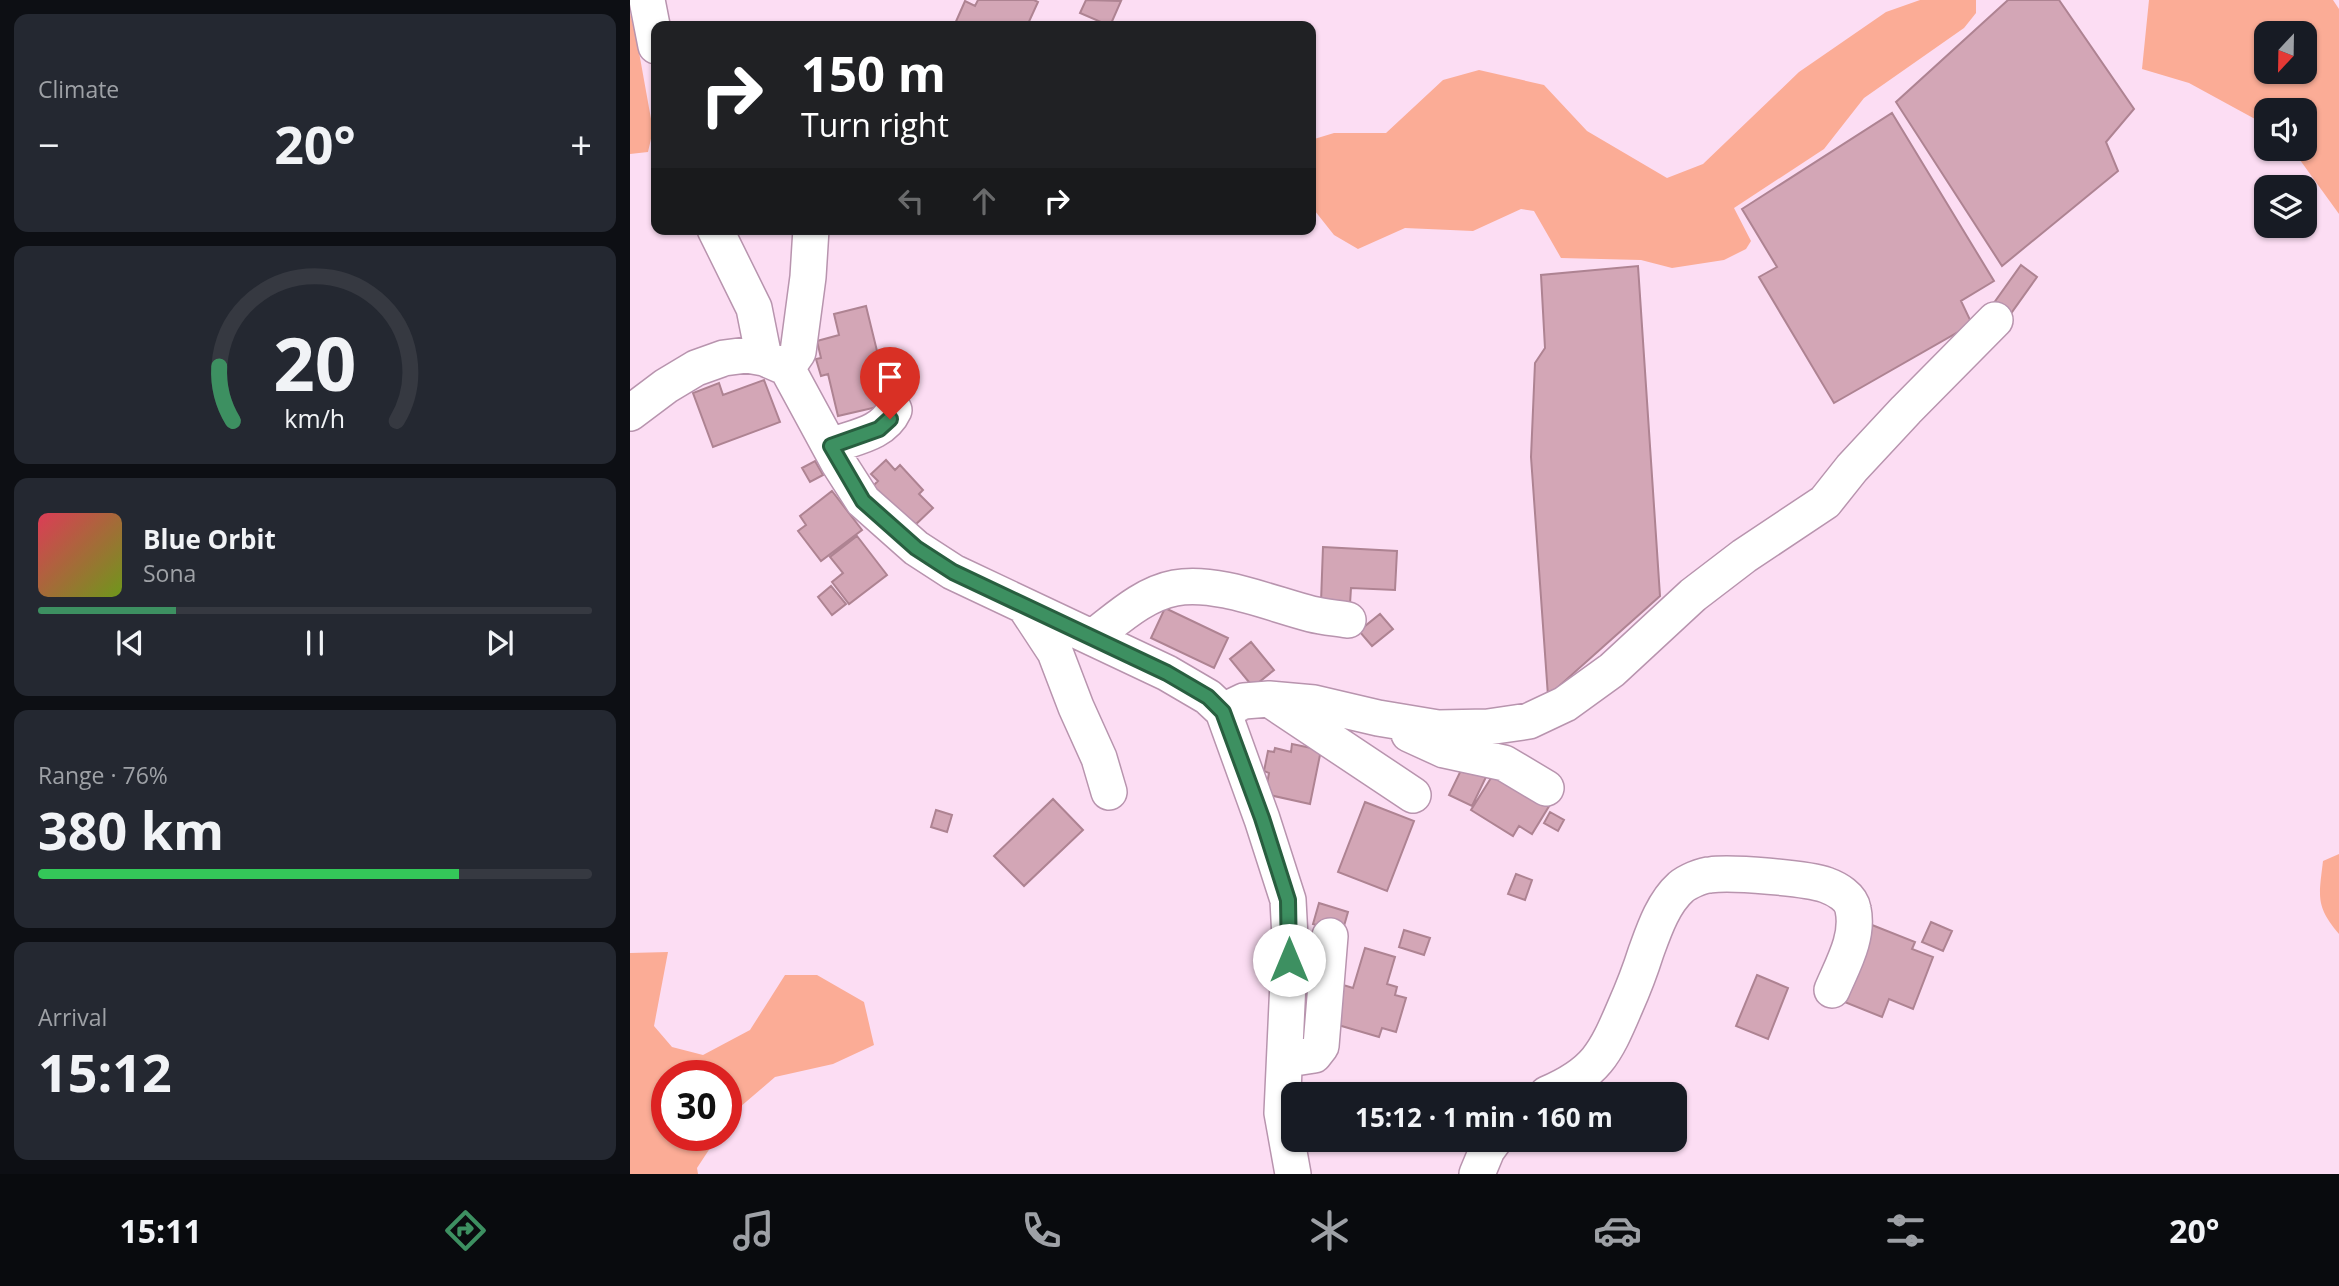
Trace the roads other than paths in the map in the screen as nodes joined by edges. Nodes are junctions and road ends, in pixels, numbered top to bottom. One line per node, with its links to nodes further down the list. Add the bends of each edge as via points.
1 (647, 0): 2 (street)
2 (651, 21)
3 (718, 235): 6 (street)
4 (811, 235): 6 (street, via 798,352)
5 (1995, 320): 15 (street, via 1825,502 1693,595 1612,670 1565,704 1529,721 1488,727 1438,728)
6 (775, 363): 8 (street, via 747,355 724,358 696,368); 9 (street)
7 (894, 410): 9 (street, via 879,429)
8 (630, 412)
9 (831, 446): 10 (street, via 863,501 916,548)
10 (1026, 608): 12 (street); 17 (street, via 1055,652)
11 (1348, 620): 12 (street, via 1198,586 1174,588 1136,604)
12 (1093, 637): 14 (street, via 1167,673 1208,697)
13 (1269, 699): 14 (street, via 1244,701); 15 (street, via 1314,703); 18 (street)
14 (1223, 712): 21 (street, via 1288,900)
15 (1378, 718): 16 (street, via 1444,750 1504,763)
16 (1546, 788)
17 (1109, 792)
18 (1413, 795)
19 (1330, 936): 21 (street, via 1321,1046 1314,1055)
20 (1832, 990): 22 (street, via 1854,936 1853,906 1842,893 1824,884 1797,880 1708,874 1682,887 1667,904 1608,1048)
21 (1285, 1056): 24 (street, via 1282,1113)
22 (1571, 1082)
23 (1486, 1152): 25 (street)
24 (1293, 1174)
25 (1477, 1174)

